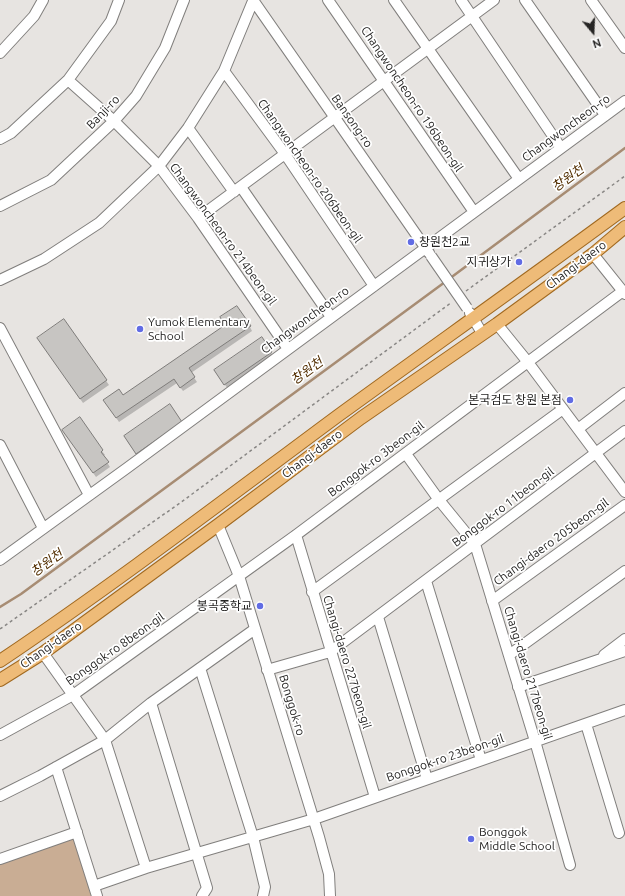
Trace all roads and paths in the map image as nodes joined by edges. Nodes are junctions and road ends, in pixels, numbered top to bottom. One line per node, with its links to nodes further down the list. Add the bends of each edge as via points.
1 (43, 0): 14 (street, via 34,16)
2 (119, 0): 16 (street, via 111,21)
3 (184, 0): 21 (street, Banji-ro, via 165,48 136,96)
4 (253, 0): 15 (street); 20 (street, Bansong-ro)
5 (328, 0): 17 (street, Changwoncheon-ro 196beon-gil)
6 (394, 0): 13 (street)
7 (460, 0): 11 (street)
8 (494, 0): 11 (street)
9 (525, 0): 19 (street)
10 (591, 0): 12 (street)
11 (472, 16): 13 (street); 24 (street)
12 (625, 48)
13 (427, 49): 17 (street); 28 (street)
14 (0, 53)
15 (224, 71): 22 (street); 25 (street, Changwoncheon-ro 206beon-gil)
16 (68, 80): 21 (street, Changwoncheon-ro 214beon-gil); 23 (street, via 11,133)
17 (384, 80): 20 (street); 32 (street, Changwoncheon-ro 196beon-gil)
18 (625, 101): 19 (street, Changwoncheon-ro)
19 (605, 115): 24 (street, Changwoncheon-ro)
20 (334, 117): 25 (street); 37 (street, Bansong-ro)
21 (114, 121): 26 (street, Changwoncheon-ro 214beon-gil); 30 (street, Banji-ro, via 51,180)
22 (188, 128): 26 (street); 29 (street)
23 (0, 139)
24 (561, 148): 28 (street, Changwoncheon-ro)
25 (285, 154): 29 (street); 40 (street, Changwoncheon-ro 206beon-gil)
26 (158, 166): 33 (street, Changwoncheon-ro 214beon-gil); 39 (street, via 99,223 44,260)
27 (625, 176): 42 (path)
28 (519, 179): 32 (street, Changwoncheon-ro)
29 (238, 190): 33 (street); 45 (street)
30 (0, 206)
31 (624, 211): 44 (main road, Changi-daero)
32 (474, 212): 37 (street, Changwoncheon-ro)
33 (198, 218): 49 (street, Changwoncheon-ro 214beon-gil)
34 (625, 228): 36 (main road, Changi-daero)
35 (625, 237): 36 (street)
36 (608, 241): 38 (main road, Changi-daero)
37 (428, 252): 40 (street, Changwoncheon-ro); 44 (street, Bansong-ro, bridge)
38 (593, 254): 41 (street); 46 (main road, Changi-daero)
39 (0, 280)
40 (374, 286): 45 (street, Changwoncheon-ro)
41 (624, 293): 50 (street, Bonggok-ro 3beon-gil)
42 (461, 295)
43 (455, 300): 74 (path, via 180,503)
44 (470, 313): 48 (street); 62 (main road, Changi-daero)
45 (331, 317): 49 (street, Changwoncheon-ro)
46 (497, 324): 48 (main road, Changi-daero); 50 (street)
47 (1, 332): 59 (street)
48 (482, 333): 63 (main road, Changi-daero, via 361,418)
49 (288, 349): 59 (street, Changwoncheon-ro)
50 (527, 361): 52 (street); 57 (street, Bonggok-ro 3beon-gil)
51 (625, 394): 53 (street)
52 (563, 409): 53 (street); 60 (street)
53 (578, 429): 56 (street)
54 (625, 432): 56 (street, Bonggok-ro 11beon-gil)
55 (0, 445): 64 (street)
56 (596, 453): 58 (street); 66 (street, Bonggok-ro 11beon-gil)
57 (406, 454): 60 (street, Changi-daero 217beon-gil); 65 (street, Bonggok-ro 3beon-gil)
58 (625, 492)
59 (89, 495): 64 (street, Changwoncheon-ro)
60 (439, 500): 66 (street, Changi-daero 217beon-gil); 71 (street)
61 (625, 504): 72 (street, Changi-daero 205beon-gil)
62 (212, 510): 63 (main road); 82 (main road, Changi-daero)
63 (218, 525): 69 (street, Bonggok-ro); 79 (main road, Changi-daero)
64 (43, 528): 67 (street, Changwoncheon-ro)
65 (296, 535): 69 (street, Bonggok-ro 3beon-gil); 71 (street, Changi-daero 227beon-gil)
66 (475, 544): 70 (street, Bonggok-ro 11beon-gil); 72 (street, Changi-daero 217beon-gil)
67 (0, 560)
68 (625, 571): 80 (street)
69 (239, 576): 75 (street, Bonggok-ro); 87 (street, Bonggok-ro 8beon-gil)
70 (426, 581): 73 (street, Bonggok-ro 11beon-gil); 94 (street)
71 (312, 592): 78 (street, Changi-daero 227beon-gil)
72 (492, 601): 80 (street, Changi-daero 217beon-gil)
73 (378, 617): 78 (street, Bonggok-ro 11beon-gil); 96 (street)
74 (0, 629)
75 (255, 629): 83 (street); 84 (street, Bonggok-ro)
76 (625, 639): 81 (street)
77 (625, 651): 81 (street)
78 (330, 652): 84 (street, Bonggok-ro 11beon-gil); 98 (street, Changi-daero 227beon-gil)
79 (43, 653): 85 (main road, Changi-daero); 87 (street)
80 (509, 655): 86 (street, Changi-daero 217beon-gil)
81 (597, 660): 86 (street)
82 (0, 661)
83 (200, 668): 88 (street); 102 (street)
84 (267, 670): 99 (street, Bonggok-ro)
85 (0, 680)
86 (518, 687): 93 (street, Changi-daero 217beon-gil)
87 (73, 695): 91 (street, Bonggok-ro 8beon-gil); 92 (street)
88 (151, 703): 92 (street); 103 (street)
89 (625, 710): 90 (street, Bonggok-ro 23beon-gil)
90 (586, 724): 93 (street, Bonggok-ro 23beon-gil); 101 (street)
91 (0, 735)
92 (105, 740): 95 (street); 106 (street)
93 (535, 741): 94 (street, Bonggok-ro 23beon-gil); 105 (street, Changi-daero 217beon-gil)
94 (481, 760): 96 (street, Bonggok-ro 23beon-gil)
95 (56, 767): 97 (street); 100 (street)
96 (427, 778): 98 (street, Bonggok-ro 23beon-gil)
97 (0, 796)
98 (375, 797): 99 (street, Bonggok-ro 23beon-gil)
99 (314, 818): 102 (street, Bonggok-ro 23beon-gil); 111 (street, Bonggok-ro, via 329,874)
100 (77, 832): 104 (street); 107 (street)
101 (618, 833)
102 (253, 837): 103 (street, Bonggok-ro 23beon-gil); 110 (street, via 265,887)
103 (198, 854): 106 (street, Bonggok-ro 23beon-gil); 109 (street, via 207,888)
104 (0, 859)
105 (570, 865)
106 (146, 868): 107 (street, Bonggok-ro 23beon-gil)
107 (94, 886): 108 (street)
108 (97, 896)
109 (202, 896)
110 (263, 896)
111 (330, 896)

